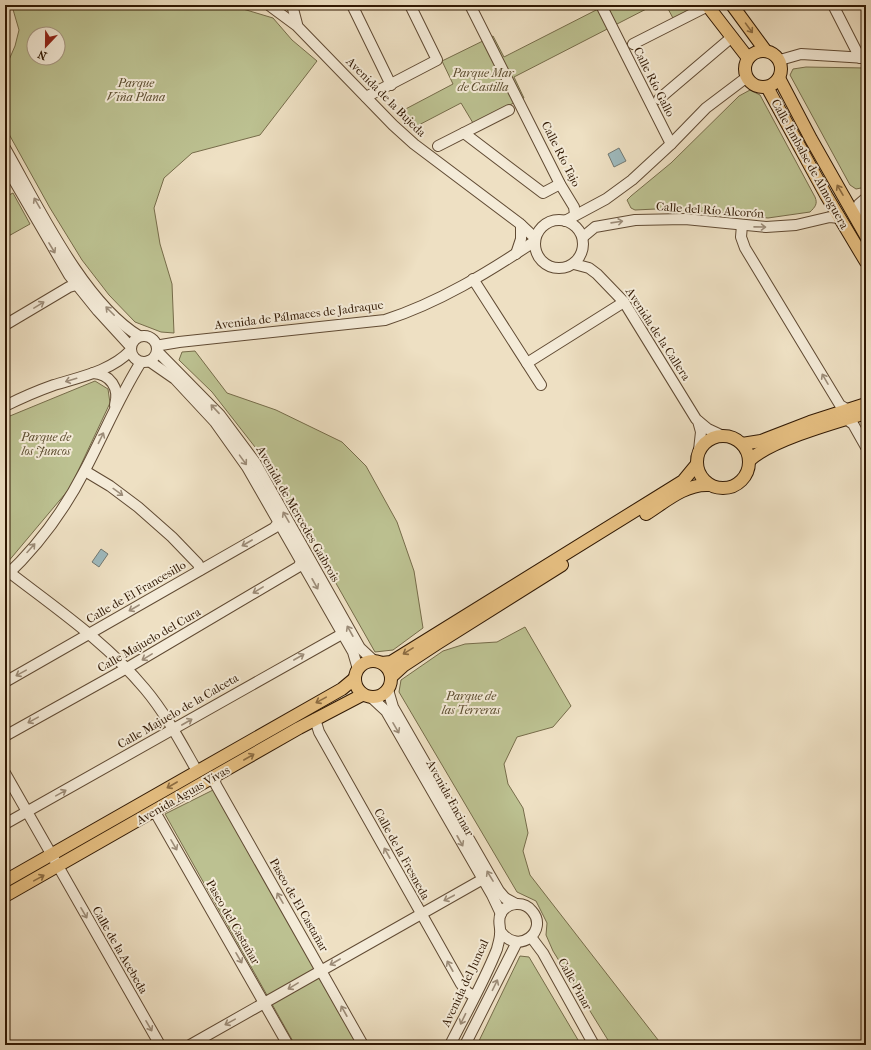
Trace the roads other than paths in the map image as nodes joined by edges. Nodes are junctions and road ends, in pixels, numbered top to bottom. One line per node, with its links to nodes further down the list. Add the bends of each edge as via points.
1 (268, 5): 10 (street, Avenida de la Bujeda)
2 (292, 5): 10 (street, Avenida de la Bujeda, via 293,16)
3 (352, 5): 19 (street)
4 (410, 5): 19 (street, via 437,60)
5 (470, 5): 29 (street, Calle Río Tajo)
6 (601, 5): 25 (street, Calle Río Gallo)
7 (707, 5): 11 (main road); 12 (street)
8 (732, 5): 13 (main road, one-way to 13)
9 (833, 5): 15 (street)
10 (298, 26): 21 (street, Avenida de la Bujeda)
11 (732, 37): 14 (main road); 22 (street)
12 (633, 44)
13 (765, 50): 14 (main road); 16 (main road)
14 (748, 58): 17 (main road, via 745,69)
15 (863, 58): 16 (street, via 801,54)
16 (780, 60): 18 (main road, via 782,72)
17 (747, 76): 20 (main road, via 755,85); 25 (street, via 706,108)
18 (779, 78): 20 (main road); 32 (main road, Calle Embalse de Almoguera, one-way to 18)
19 (391, 85): 21 (street)
20 (767, 87): 33 (main road, Calle Embalse de Almoguera)
21 (366, 97): 34 (street, Avenida de la Bujeda, via 414,144)
22 (660, 99)
23 (509, 110): 24 (street)
24 (464, 134): 26 (street); 29 (street, via 543,192)
25 (671, 144): 31 (street, via 632,180)
26 (438, 146)
27 (5, 148): 50 (street, one-way to 27, via 104,305 76,270)
28 (5, 165): 47 (street, one-way to 47)
29 (560, 184): 31 (street, Calle Río Tajo)
30 (866, 198): 32 (street, via 859,204)
31 (578, 217): 36 (street, via 552,221); 38 (street)
32 (855, 217): 37 (main road, Calle Embalse de Almoguera)
33 (839, 218): 35 (street, Calle del Río Alcorón, one-way to 33, via 779,227); 43 (main road, Calle Embalse de Almoguera)
34 (520, 224): 36 (street, Avenida de la Bujeda); 39 (street, Avenida de la Bujeda); 41 (street, via 521,239)
35 (742, 225): 38 (street, Calle del Río Alcorón, one-way to 35, via 595,226 635,220 685,219); 61 (street, one-way to 35, via 745,248 741,237)
36 (541, 229): 39 (street)
37 (866, 236)
38 (583, 237): 40 (street)
39 (535, 240): 41 (street, Avenida de Pálmaces de Jadraque); 42 (street)
40 (582, 254): 44 (street); 45 (street, Avenida de la Callera)
41 (514, 256): 42 (street); 46 (street, Avenida de Pálmaces de Jadraque)
42 (538, 256): 44 (street, via 546,265 553,268)
43 (866, 262)
44 (574, 264): 45 (street, Avenida de la Callera)
45 (589, 268): 48 (street, Avenida de la Callera)
46 (473, 279): 51 (street, Avenida de Pálmaces de Jadraque, via 412,311 385,320); 54 (street)
47 (76, 285): 49 (street, one-way to 47); 52 (street)
48 (624, 302): 54 (street); 62 (street, Avenida de la Callera)
49 (5, 325)
50 (139, 336): 51 (street, via 145,336); 52 (street, via 135,338)
51 (156, 346): 53 (street, via 155,357); 79 (street, Avenida de Mercedes Gaibrois, one-way to 51, via 360,648 255,462 220,416)
52 (130, 349): 53 (street, via 133,357); 55 (street, via 118,362)
53 (145, 362): 59 (street); 71 (street, Avenida de Mercedes Gaibrois, one-way to 71, via 175,379 215,422 248,466)
54 (527, 363): 56 (street)
55 (93, 373): 58 (street, one-way to 58, via 31,394); 59 (street, via 102,374 114,386 118,397)
56 (541, 385)
57 (866, 404): 61 (main road)
58 (5, 406)
59 (114, 411): 69 (street, one-way to 59)
60 (866, 413): 61 (main road)
61 (847, 414): 64 (main road, via 761,441); 65 (street); 67 (main road, via 764,449)
62 (698, 421): 63 (street, Avenida de la Callera); 66 (street, Avenida de la Callera, via 701,432)
63 (723, 436): 64 (main road); 66 (main road, via 710,440)
64 (742, 444): 67 (main road)
65 (866, 447)
66 (699, 450): 68 (main road)
67 (750, 460): 70 (main road, via 745,477 736,485 726,488)
68 (697, 464): 70 (main road, via 701,477); 72 (main road, via 683,481)
69 (85, 471): 74 (street, one-way to 74, via 110,486 158,524 198,564); 75 (street, one-way to 69, via 36,544)
70 (708, 485): 72 (main road, via 687,489)
71 (279, 522): 73 (street, Avenida de Mercedes Gaibrois); 74 (street, Calle de El Francesillo, one-way to 74, via 274,528)
72 (599, 538): 78 (main road)
73 (302, 561): 77 (street, Avenida de Mercedes Gaibrois, one-way to 77); 80 (street, Calle Majuelo del Cura, one-way to 80, via 298,567)
74 (200, 570): 76 (street, Calle de El Francesillo, one-way to 76)
75 (6, 573): 76 (street)
76 (91, 634): 80 (street); 83 (street, Calle de El Francesillo, one-way to 83)
77 (342, 634): 81 (street, Avenida de Mercedes Gaibrois, via 353,652); 87 (street, Calle Majuelo de la Calceta, one-way to 77)
78 (436, 639): 79 (main road, one-way to 79, via 391,662); 82 (main road)
79 (378, 662): 81 (main road, via 368,662); 82 (main road, via 390,672)
80 (127, 668): 87 (street, via 159,706); 88 (street, Calle Majuelo del Cura, one-way to 88)
81 (356, 674): 85 (main road, via 355,685); 89 (main road, Avenida Aguas Vivas, one-way to 89, via 342,689)
82 (391, 677): 84 (main road)
83 (5, 682)
84 (388, 690): 85 (main road, via 383,695); 100 (street, Avenida Encinar, one-way to 84, via 505,898 496,886 393,707)
85 (367, 696): 86 (main road, Avenida Aguas Vivas); 97 (street, Avenida Encinar, one-way to 97, via 386,711)
86 (315, 719): 91 (main road, Avenida Aguas Vivas, one-way to 86); 101 (street, Calle de la Fresneda, one-way to 86, via 319,732)
87 (173, 729): 89 (street); 92 (street, Calle Majuelo de la Calceta, one-way to 87)
88 (5, 736)
89 (197, 771): 95 (main road, Avenida Aguas Vivas, one-way to 95)
90 (5, 773): 92 (street, Calle de la Acebeda)
91 (214, 778): 93 (main road, Avenida Aguas Vivas); 106 (street, Paseo de El Castañar, one-way to 91, via 216,786)
92 (27, 812): 94 (street, Calle Majuelo de la Calceta); 95 (street, Calle de la Acebeda)
93 (155, 812): 96 (main road, Avenida Aguas Vivas); 108 (street, Paseo del Castañar, one-way to 108)
94 (5, 824)
95 (52, 855): 96 (street, Calle de la Acebeda); 98 (main road, Avenida Aguas Vivas)
96 (58, 867): 99 (main road, Avenida Aguas Vivas, one-way to 96); 109 (street, Calle de la Acebeda, one-way to 109)
97 (483, 879): 101 (street, one-way to 101); 102 (street, Avenida Encinar)
98 (5, 881)
99 (5, 896)
100 (516, 904): 102 (street, via 510,905); 104 (street, via 528,907 535,915 536,927)
101 (421, 913): 106 (street, one-way to 106); 107 (street, Calle de la Fresneda, one-way to 101, via 461,984)
102 (501, 914): 103 (street, via 498,926)
103 (500, 932): 105 (street, via 510,941); 107 (street, Avenida del Juncal, via 496,949)
104 (531, 937): 105 (street); 115 (street, Calle Pinar, via 543,953)
105 (517, 942): 114 (street, one-way to 105)
106 (321, 970): 108 (street, one-way to 108); 112 (street, Paseo de El Castañar, one-way to 106)
107 (474, 996): 113 (street, Avenida del Juncal, one-way to 113)
108 (264, 1003): 110 (street, one-way to 110); 111 (street, Paseo del Castañar)
109 (160, 1045)
110 (190, 1045)
111 (288, 1045)
112 (363, 1045)
113 (450, 1045)
114 (465, 1045)
115 (594, 1045)

